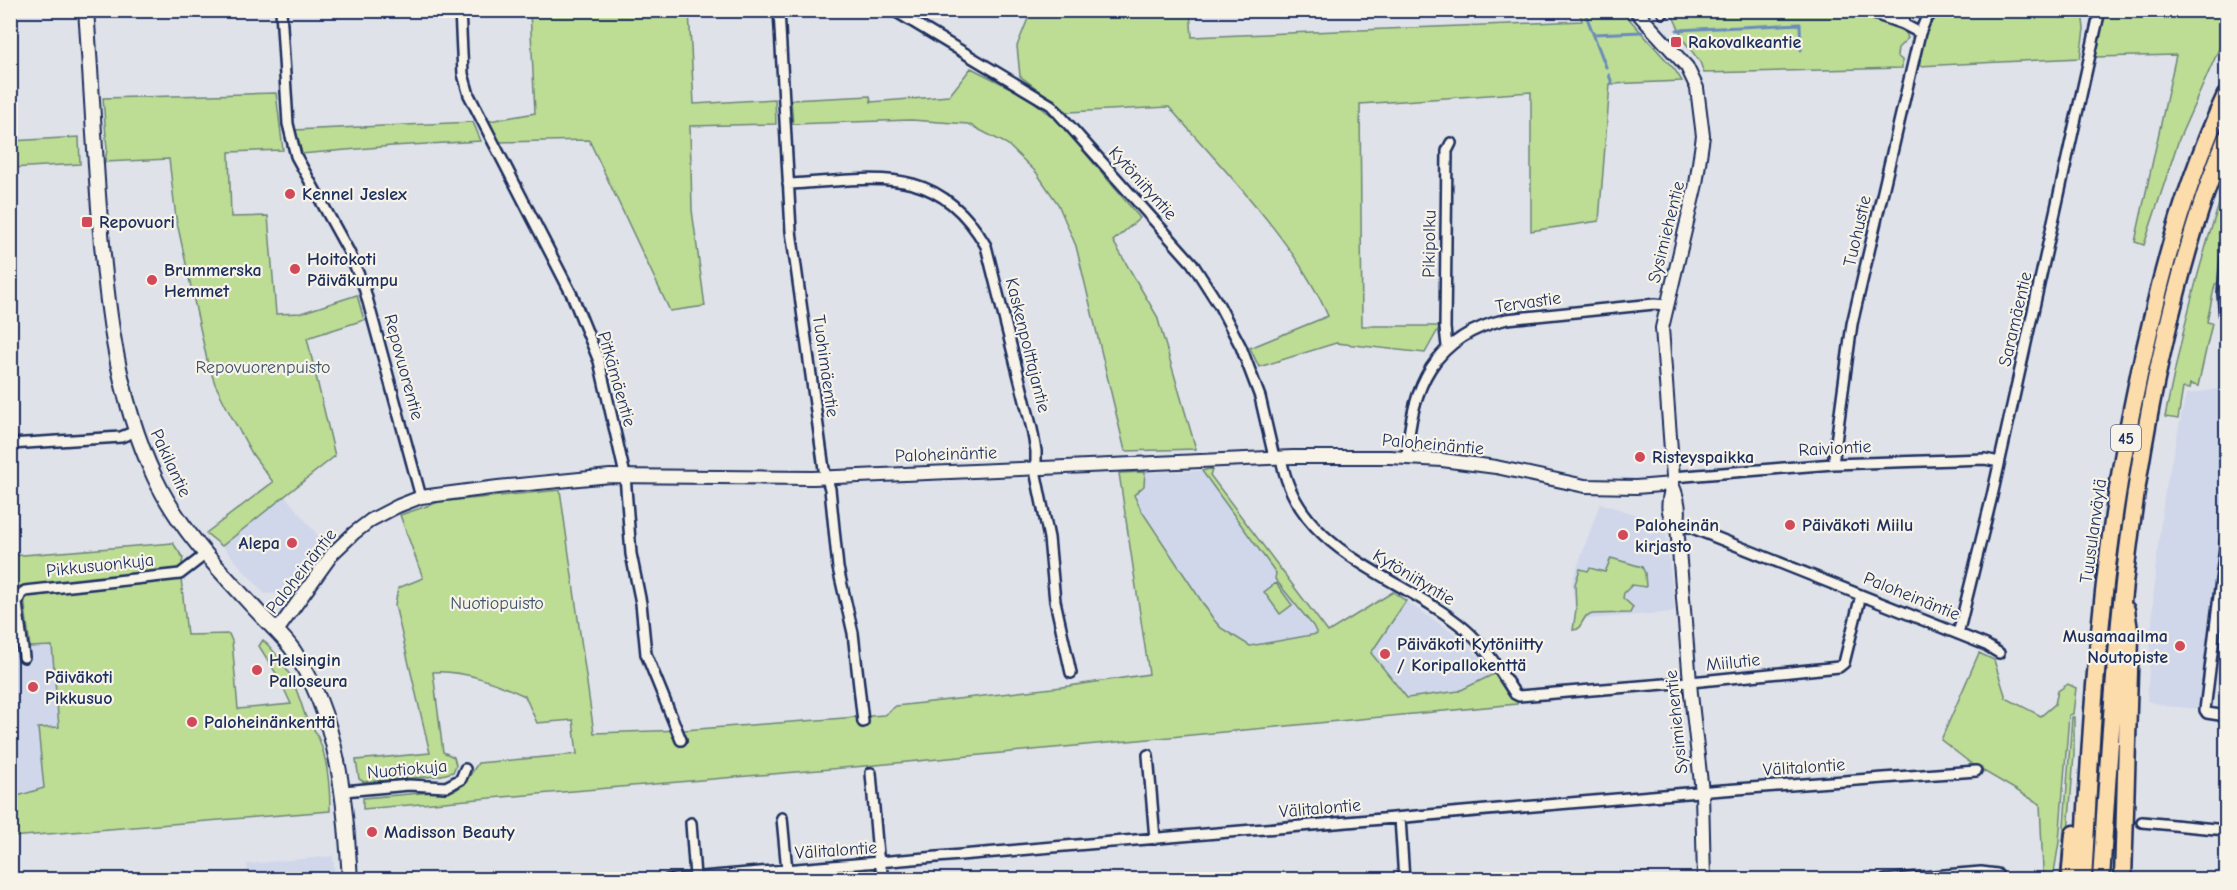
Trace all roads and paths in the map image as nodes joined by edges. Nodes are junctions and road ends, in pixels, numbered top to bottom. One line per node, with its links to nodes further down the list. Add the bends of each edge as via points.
1 (86, 10): 23 (main road, Pakilantie, via 110,323)
2 (282, 10): 33 (street, Repovuorentie, via 291,142 350,252 364,287)
3 (460, 10): 30 (street, Pitkämäentie, via 463,74 469,95 585,326 598,361)
4 (779, 10): 18 (street, Tuohimäentie)
5 (893, 10): 25 (street, Kytöniityntie, via 1051,105 1192,263 1242,347)
6 (1635, 10): 20 (street, Sysimiehentie, via 1681,59 1692,77 1699,98 1703,136)
7 (1863, 10): 11 (street)
8 (1906, 10): 11 (street)
9 (1934, 10): 12 (street, Tuohustie)
10 (2100, 10): 27 (street, Saramäentie)
11 (1903, 24): 12 (street)
12 (1920, 33): 28 (street, Tuohustie, via 1852,324)
13 (2226, 95): 56 (highway, Tuusulanväylä / 45, via 2170,245 2125,440 2101,622)
14 (2226, 139): 17 (highway, Tuusulanväylä / 45)
15 (1451, 143): 22 (street, Pikipolku, via 1447,152)
16 (2226, 148): 17 (highway)
17 (2213, 171): 37 (highway, Tuusulanväylä / 45, via 2187,250 2158,369 2142,443)
18 (788, 184): 29 (street, Kaskenpolttajantie, via 878,178 903,181 944,198 973,223 992,264 1032,429); 31 (street, Tuohimäentie, via 796,276)
19 (2226, 257): 21 (street)
20 (1666, 305): 22 (street, Tervastie, via 1507,319 1483,326); 32 (street, Sysimiehentie, via 1662,336)
21 (2226, 332)
22 (1448, 346): 26 (street, Tervastie, via 1419,389)
23 (136, 431): 24 (street, via 121,437); 36 (main road, Pakilantie, via 168,503)
24 (10, 444)
25 (1278, 457): 26 (street, Paloheinäntie); 29 (street, Paloheinäntie); 46 (street, Kytöniityntie, via 1290,488 1324,536 1362,565 1464,628 1494,660)
26 (1407, 457): 32 (street, Paloheinäntie, via 1479,464 1585,486)
27 (2000, 462): 28 (street, Raiviontie, via 1985,459); 41 (street, Saramäentie)
28 (1833, 464): 32 (street, Raiviontie)
29 (1037, 468): 31 (street, Paloheinäntie); 44 (street, Kaskenpolttajantie, via 1049,538 1054,601)
30 (625, 475): 31 (street, Paloheinäntie); 33 (street, Paloheinäntie); 49 (street, Pitkämäentie, via 631,554 646,654)
31 (826, 477): 48 (street, Tuohimäentie, via 838,568 856,653)
32 (1672, 480): 34 (street, Sysimiehentie, via 1679,512)
33 (421, 497): 40 (street, Paloheinäntie, via 384,512 350,537 333,553)
34 (1677, 526): 39 (street, Paloheinäntie, via 1690,527); 45 (street, Sysimiehentie)
35 (2226, 539): 38 (street)
36 (206, 554): 40 (main road, Pakilantie); 43 (street, Pikkusuonkuja, via 180,574 25,591 17,603)
37 (2122, 588): 75 (highway, Tuusulanväylä / 45); 76 (highway, via 2130,637)
38 (2223, 592): 47 (street, via 2205,710)
39 (1861, 595): 41 (street, Paloheinäntie); 45 (street, Miilutie, via 1844,663 1839,667)
40 (277, 631): 54 (main road, Pakilantie, via 292,649 318,698)
41 (1958, 634): 42 (street, Paloheinäntie)
42 (1999, 652)
43 (24, 657)
44 (1071, 673)
45 (1690, 682): 46 (street, Miilutie); 55 (street, Sysimiehentie)
46 (1515, 694)
47 (2226, 716)
48 (863, 722)
49 (681, 740)
50 (1148, 755): 62 (street)
51 (465, 769): 54 (street, Nuotiokuja, via 461,779 446,786)
52 (1976, 771): 55 (street, Välitalontie)
53 (871, 773): 63 (street)
54 (344, 791): 67 (main road, Pakilantie)
55 (1702, 792): 58 (street, Välitalontie); 71 (street, Sysimiehentie)
56 (2088, 793): 73 (highway, via 2077,803); 74 (highway, Tuusulanväylä / 45)
57 (782, 818): 64 (street)
58 (1400, 818): 62 (street, Välitalontie); 70 (street)
59 (2142, 822): 61 (street)
60 (691, 823): 66 (street)
61 (2226, 830)
62 (1155, 839): 63 (street, Välitalontie)
63 (880, 863): 64 (street, Välitalontie); 69 (street)
64 (787, 870): 66 (street, Välitalontie)
65 (1997, 874): 72 (street)
66 (695, 877): 68 (street, Välitalontie)
67 (350, 879)
68 (667, 879)
69 (884, 879)
70 (1404, 879)
71 (1704, 879)
72 (1885, 879)
73 (2070, 879)
74 (2083, 879)
75 (2101, 879)
76 (2123, 879)

